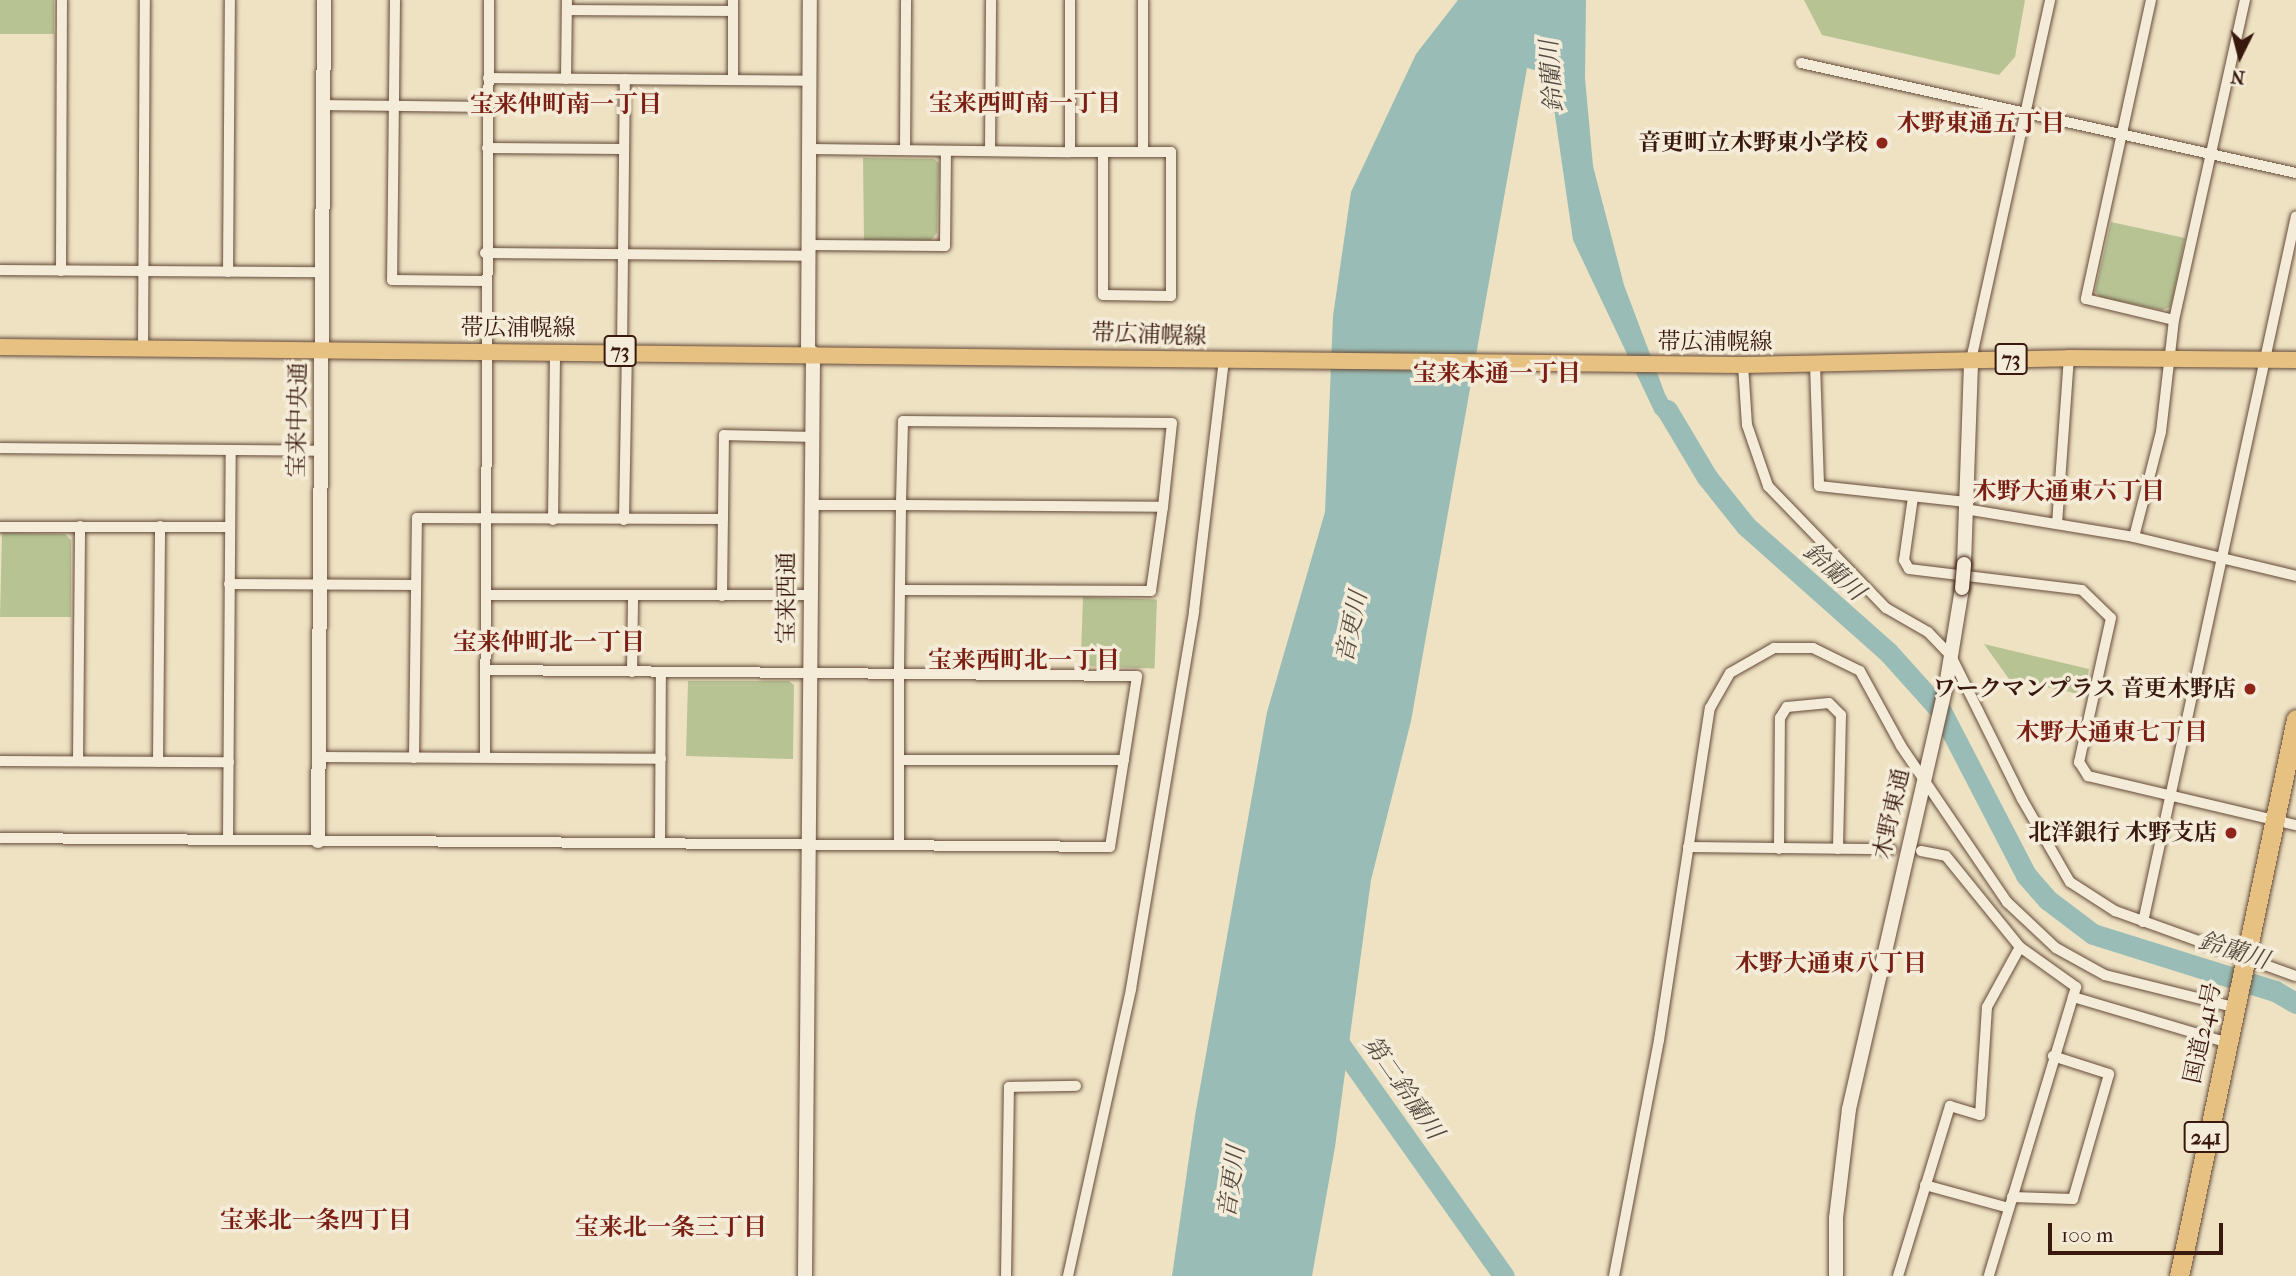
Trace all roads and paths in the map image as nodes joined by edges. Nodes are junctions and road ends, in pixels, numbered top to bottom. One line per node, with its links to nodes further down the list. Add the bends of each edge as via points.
1 (62, 0): 44 (street)
2 (145, 0): 45 (street)
3 (230, 0): 46 (street)
4 (324, 0): 23 (street, 宝来中央通)
5 (395, 0): 24 (street)
6 (489, 0): 18 (street)
7 (810, 0): 22 (street, 宝来西通)
8 (906, 0): 31 (street)
9 (991, 0): 33 (street)
10 (1070, 0): 34 (street)
11 (1143, 0): 36 (street)
12 (2050, 0): 26 (street)
13 (2151, 0): 27 (street)
14 (2245, 0): 37 (street)
15 (567, 5): 16 (street); 19 (street)
16 (733, 5): 21 (street)
17 (1801, 63): 26 (street)
18 (488, 78): 19 (street); 25 (street)
19 (566, 79): 20 (street)
20 (625, 79): 21 (street); 29 (street)
21 (733, 80): 22 (street)
22 (810, 81): 30 (street, 宝来西通)
23 (323, 106): 24 (street); 47 (street, 宝来中央通)
24 (394, 106): 25 (street); 48 (street, via 392,280)
25 (488, 107): 28 (street)
26 (2026, 113): 27 (street); 60 (street)
27 (2123, 134): 37 (street); 49 (street, via 2086,299)
28 (487, 148): 29 (street); 41 (street)
29 (624, 149): 42 (street)
30 (810, 149): 31 (street); 40 (street, 宝来西通)
31 (905, 150): 32 (street)
32 (946, 150): 33 (street); 40 (street, via 945,246)
33 (990, 151): 34 (street)
34 (1070, 152): 35 (street)
35 (1103, 152): 36 (street); 36 (street, via 1102,295 1171,296 1171,152)
36 (1143, 152)
37 (2211, 153): 38 (street); 49 (street)
38 (2296, 173)
39 (2296, 216): 61 (street)
40 (808, 251): 42 (street); 56 (street, 宝来西通)
41 (485, 253): 42 (street); 48 (street)
42 (624, 255): 55 (street)
43 (0, 270): 44 (street)
44 (61, 271): 45 (street)
45 (144, 271): 46 (street); 51 (street)
46 (228, 272): 47 (street)
47 (323, 272): 54 (street, 宝来中央通)
48 (485, 281): 52 (street)
49 (2174, 320): 58 (street)
50 (0, 346): 51 (main road, 帯広浦幌線 / 73)
51 (143, 348): 54 (main road, 帯広浦幌線 / 73)
52 (485, 350): 53 (main road, 帯広浦幌線 / 73); 54 (main road, 帯広浦幌線 / 73); 74 (street)
53 (555, 350): 55 (main road, 帯広浦幌線 / 73); 76 (street)
54 (322, 351): 68 (street, 宝来中央通)
55 (625, 351): 56 (main road, 帯広浦幌線 / 73); 77 (street)
56 (811, 353): 59 (main road, 帯広浦幌線 / 73); 65 (street, 宝来西通)
57 (2069, 358): 58 (main road, 帯広浦幌線 / 73); 60 (main road, 帯広浦幌線 / 73); 78 (street)
58 (2167, 359): 61 (main road, 帯広浦幌線 / 73); 83 (street, via 2161,432)
59 (1232, 360): 64 (main road, 帯広浦幌線 / 73); 139 (street, via 1131,989)
60 (1971, 360): 63 (main road, 帯広浦幌線 / 73); 72 (street, 木野東通)
61 (2265, 360): 62 (main road, 帯広浦幌線 / 73); 84 (street)
62 (2296, 360)
63 (1815, 364): 64 (main road, 帯広浦幌線 / 73); 69 (street, via 1819,486)
64 (1735, 365): 94 (street, via 1746,425 1769,486 1886,608 1928,632)
65 (812, 437): 70 (street, 宝来西通); 75 (street, via 724,435)
66 (0, 448): 67 (street)
67 (231, 451): 68 (street); 82 (street)
68 (320, 452): 87 (street, 宝来中央通)
69 (1913, 497): 72 (street); 112 (street, via 1904,560 1909,569 2082,590 2111,618 2079,762 2088,776)
70 (811, 505): 71 (street); 91 (street, 宝来西通)
71 (901, 506): 73 (street); 73 (street, via 903,421 916,421 1172,423); 89 (street)
72 (1966, 506): 78 (street); 94 (street, 木野東通, bridge, via 1965,564)
73 (1163, 507): 89 (street, via 1151,591)
74 (486, 518): 76 (street); 88 (street, via 417,518); 90 (street)
75 (723, 519): 77 (street); 93 (street)
76 (553, 520): 77 (street)
77 (624, 520)
78 (2057, 524): 83 (street)
79 (80, 526): 80 (street); 81 (street); 108 (street)
80 (160, 526): 82 (street); 109 (street)
81 (0, 527)
82 (230, 527): 86 (street)
83 (2134, 537): 84 (street)
84 (2220, 559): 85 (street); 112 (street)
85 (2296, 576)
86 (229, 584): 87 (street); 110 (street)
87 (320, 584): 88 (street); 101 (street, 宝来中央通)
88 (415, 585): 103 (street)
89 (900, 590): 99 (street)
90 (486, 595): 92 (street); 95 (street)
91 (809, 595): 93 (street); 98 (street, 宝来西通)
92 (633, 596): 93 (street); 96 (street)
93 (722, 596)
94 (1951, 656): 111 (street, 木野東通); 126 (street, via 2022,799 2070,881 2093,900)
95 (485, 670): 96 (street); 102 (street)
96 (632, 672): 97 (street)
97 (662, 672): 98 (street); 104 (street)
98 (809, 672): 99 (street); 119 (street, 宝来西通)
99 (899, 674): 105 (street); 106 (street, via 1137,676)
100 (2296, 719): 113 (highway, 国道241号 / 241)
101 (318, 757): 103 (street); 117 (street, 宝来中央通)
102 (485, 757): 103 (street); 104 (street)
103 (414, 758)
104 (661, 759): 118 (street)
105 (899, 760): 106 (street); 120 (street)
106 (1125, 760): 120 (street, via 1110,847)
107 (0, 761): 108 (street)
108 (78, 761): 109 (street)
109 (158, 762): 110 (street)
110 (229, 762): 116 (street)
111 (1924, 776): 121 (street, via 1901,746 1860,671 1813,648 1774,648 1730,673 1710,708); 131 (street, via 2007,902 2056,948 2105,975); 141 (street, 木野東通, via 1849,1109 1836,1218)
112 (2168, 795): 113 (street); 126 (street)
113 (2274, 820): 114 (street); 128 (highway, 国道241号 / 241)
114 (2296, 825)
115 (0, 838): 116 (street)
116 (228, 839): 117 (street)
117 (318, 841): 118 (street)
118 (660, 843): 119 (street)
119 (808, 844): 120 (street); 137 (street, 宝来西通)
120 (899, 845)
121 (1688, 847): 122 (street); 140 (street, via 1659,1040)
122 (1779, 849): 123 (street); 123 (street, via 1780,718 1787,707 1829,703 1841,715)
123 (1838, 849): 124 (street)
124 (1891, 849)
125 (1921, 851): 127 (street, via 1946,856)
126 (2143, 922): 128 (street)
127 (2020, 947): 130 (street, via 2076,987); 135 (street, via 1987,1007 1980,1115 1950,1106)
128 (2243, 961): 129 (street); 131 (highway, 国道241号 / 241)
129 (2296, 976)
130 (2073, 997): 132 (street); 133 (street)
131 (2234, 1003): 132 (highway, 国道241号 / 241)
132 (2225, 1042): 144 (highway, 国道241号 / 241)
133 (2053, 1056): 136 (street); 136 (street, via 2109,1074 2077,1186 2073,1199)
134 (1076, 1086): 138 (street, via 1010,1087)
135 (1925, 1185): 136 (street); 142 (street)
136 (2010, 1203): 143 (street)
137 (805, 1276)
138 (1006, 1276)
139 (1069, 1276)
140 (1614, 1276)
141 (1836, 1276)
142 (1898, 1276)
143 (1989, 1276)
144 (2179, 1276)

